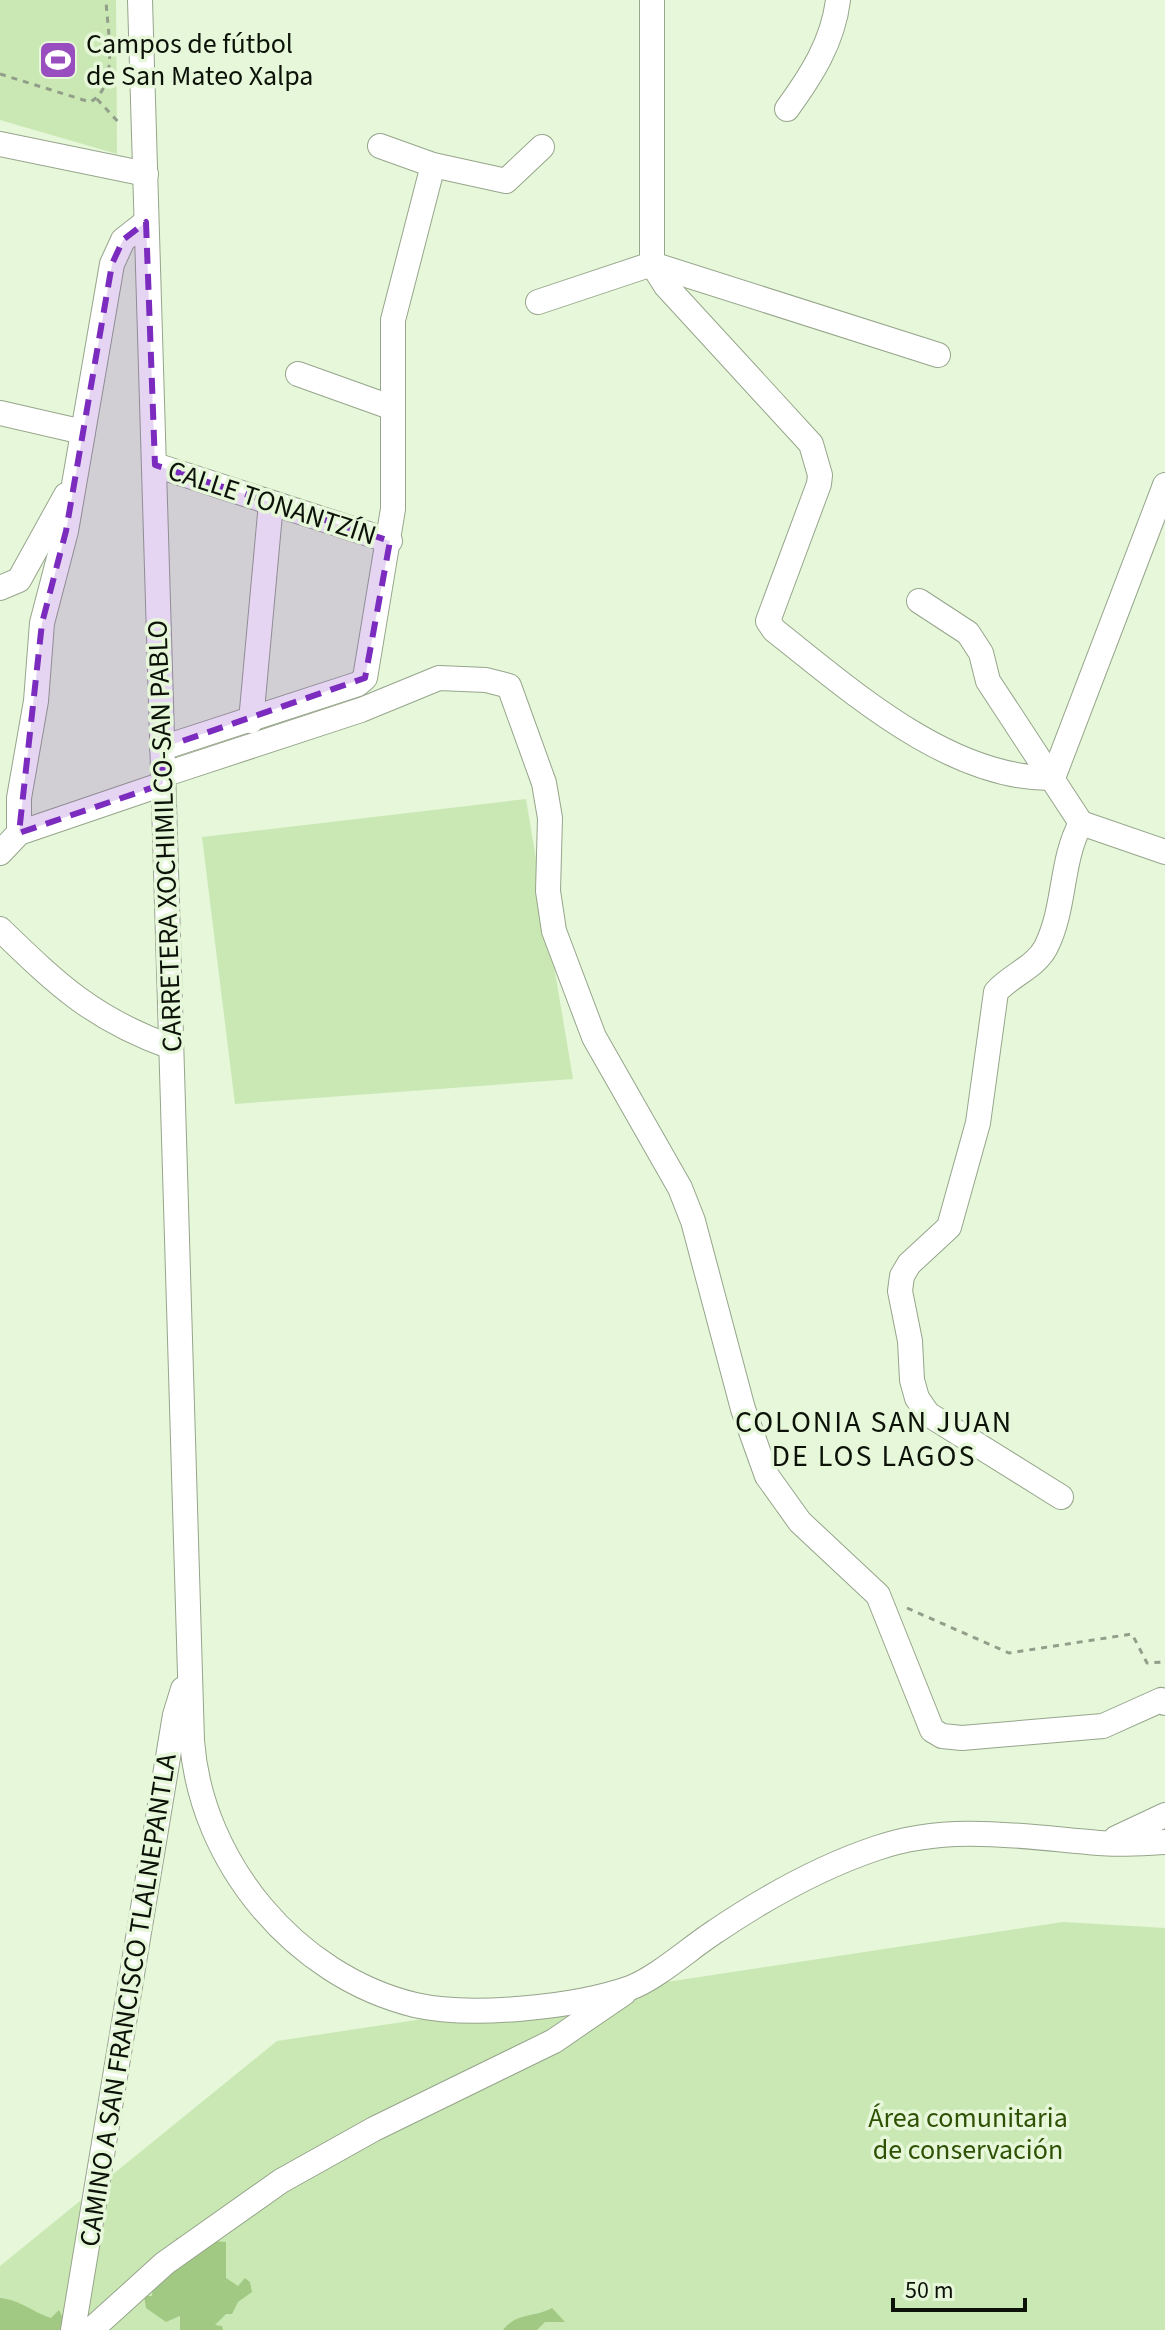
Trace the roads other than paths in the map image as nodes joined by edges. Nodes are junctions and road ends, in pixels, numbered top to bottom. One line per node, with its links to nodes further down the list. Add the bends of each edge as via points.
1 (140, 0): 9 (street, CARRETERA XOCHIMILCO-SAN PABLO)
2 (652, 0): 11 (street)
3 (838, 0): 4 (street, via 815,71)
4 (787, 109)
5 (0, 144): 9 (street)
6 (380, 146): 8 (street)
7 (542, 147): 8 (street, via 506,181)
8 (433, 165): 15 (street, via 393,320)
9 (146, 174): 10 (street, CARRETERA XOCHIMILCO-SAN PABLO)
10 (146, 222): 17 (street, via 116,251); 18 (street, CARRETERA XOCHIMILCO-SAN PABLO)
11 (652, 264): 12 (street); 13 (street); 27 (street, via 666,286 811,444 819,466 819,484 771,606 768,621 774,630 876,712 943,748 980,763)
12 (538, 302)
13 (938, 355)
14 (298, 374): 15 (street)
15 (393, 408): 22 (street)
16 (0, 413): 17 (street)
17 (83, 432): 19 (street)
18 (155, 465): 21 (street, CALLE TONANTZÍN); 26 (street, CARRETERA XOCHIMILCO-SAN PABLO)
19 (76, 475): 23 (street, via 19,580); 30 (street, via 42,623)
20 (1165, 485): 27 (street)
21 (271, 503): 22 (street, CALLE TONANTZÍN); 25 (street)
22 (390, 541): 25 (street, via 365,678)
23 (0, 588)
24 (919, 601): 27 (street, via 968,633 981,653 988,681)
25 (251, 721): 26 (street)
26 (162, 748): 28 (street, CARRETERA XOCHIMILCO-SAN PABLO)
27 (1053, 778): 29 (street)
28 (163, 779): 30 (street); 34 (street, CARRETERA XOCHIMILCO-SAN PABLO); 37 (street, via 439,678 509,686 544,783 554,931 594,1037 680,1188 693,1221 743,1409 767,1476 800,1522 878,1595 932,1730 942,1736 1103,1726)
29 (1081, 823): 31 (street); 35 (street, via 1069,844 1063,894 1045,948 996,992 978,1123 949,1227 909,1264 900,1291 912,1380 928,1414)
30 (19, 833): 32 (street)
31 (1165, 851)
32 (0, 853)
33 (0, 929): 34 (street, via 64,991 102,1018)
34 (171, 1047): 36 (street, CARRETERA XOCHIMILCO-SAN PABLO)
35 (1061, 1497)
36 (189, 1671): 41 (street, CARRETERA XOCHIMILCO-SAN PABLO, via 195,1776 206,1816 265,1915 299,1944 379,1992 413,2005 461,2013 516,2009); 42 (street, CAMINO A SAN FRANCISCO TLALNEPANTLA, via 175,1715)
37 (1163, 1701)
38 (1165, 1815): 40 (street)
39 (1165, 1842): 40 (street)
40 (1102, 1843): 41 (street, via 967,1833 878,1847 793,1885)
41 (632, 1987): 43 (street, via 554,2041 281,2181 165,2263)
42 (73, 2330)
43 (91, 2330)

